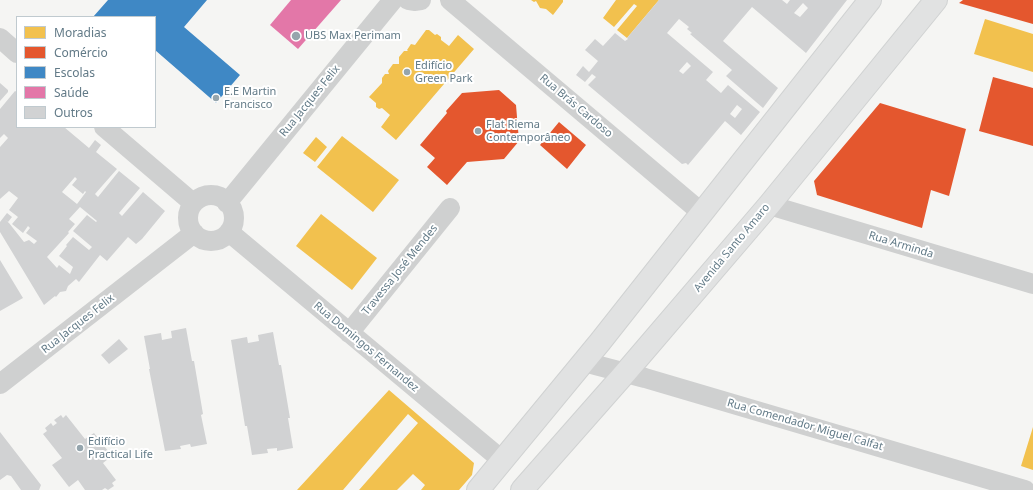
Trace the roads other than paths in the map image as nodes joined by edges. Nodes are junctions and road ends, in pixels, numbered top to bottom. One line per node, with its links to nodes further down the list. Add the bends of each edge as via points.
1 (393, 0): 11 (street, Rua Jacques Felix)
2 (408, 0): 3 (street)
3 (421, 0)
4 (450, 0): 14 (street, Rua Brás Cardoso)
5 (870, 0): 14 (main road)
6 (936, 0): 12 (main road, Avenida Santo Amaro)
7 (0, 38): 8 (street)
8 (16, 52)
9 (105, 128): 10 (street)
10 (193, 203): 11 (street, via 199,198 214,195); 16 (street, via 188,221)
11 (228, 203): 15 (street, via 233,214)
12 (769, 205): 17 (street, Rua Arminda); 20 (main road, Avenida Santo Amaro)
13 (450, 208): 18 (street, Travessa José Mendes)
14 (702, 213): 19 (main road)
15 (229, 232): 16 (street, via 218,240 211,241 199,238); 18 (street, Rua Domingos Fernandez)
16 (194, 233): 21 (street, Rua Jacques Felix)
17 (1033, 284)
18 (349, 333): 22 (street, Rua Domingos Fernandez)
19 (584, 362): 20 (street, Rua Comendador Miguel Calfat); 22 (main road)
20 (626, 372): 24 (main road, Avenida Santo Amaro); 25 (street, Rua Comendador Miguel Calfat)
21 (0, 384)
22 (503, 461): 23 (main road)
23 (478, 490)
24 (522, 490)
25 (1025, 490)

